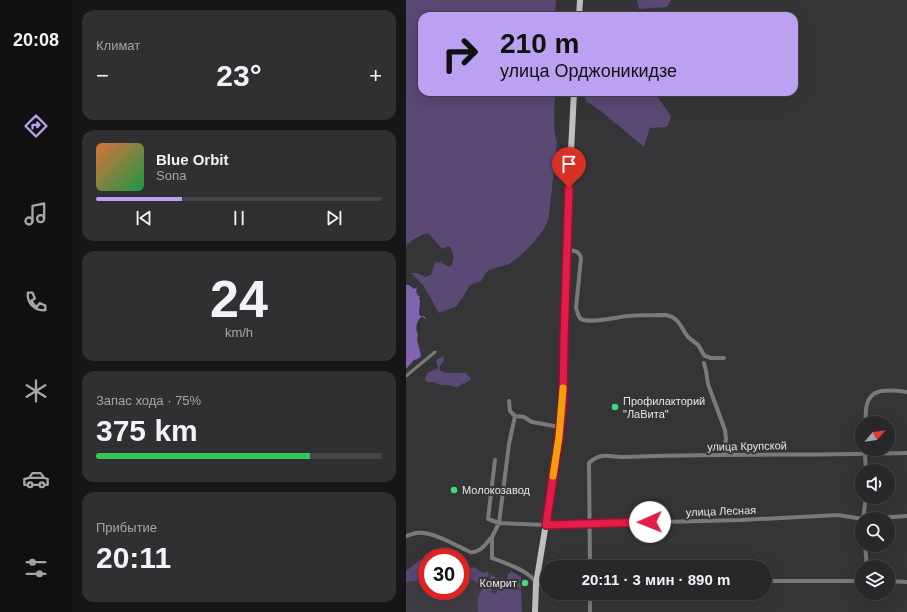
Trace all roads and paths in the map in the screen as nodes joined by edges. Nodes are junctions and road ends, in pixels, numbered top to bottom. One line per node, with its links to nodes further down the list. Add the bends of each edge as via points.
1 (580, 0): 2 (main road)
2 (579, 12)
3 (574, 96): 4 (main road)
4 (566, 250): 6 (street, via 578,252 581,258 576,308 580,318 594,320 626,316 670,316 677,320 705,356); 13 (main road)
5 (435, 352): 8 (street)
6 (724, 358)
7 (704, 363): 17 (street, via 708,384 725,430)
8 (406, 376)
9 (907, 392): 12 (street, via 892,390 873,394 868,400)
10 (509, 401): 11 (street, via 510,411)
11 (515, 416): 13 (street); 22 (street)
12 (866, 416)
13 (560, 427): 24 (main road)
14 (895, 453): 15 (street, улица Крупской)
15 (907, 453)
16 (855, 454): 17 (street, улица Крупской)
17 (724, 455): 23 (street, улица Крупской, via 600,456 593,459 589,463)
18 (495, 460): 22 (street, улица Лесная, via 488,519)
19 (907, 516): 20 (street, улица Лесная)
20 (895, 517)
21 (855, 518): 23 (street, улица Лесная, via 838,515)
22 (499, 523): 24 (street, улица Лесная); 26 (street)
23 (589, 524): 24 (street, улица Лесная); 27 (street)
24 (546, 525): 32 (main road)
25 (406, 536): 26 (street, via 426,534 442,538 475,553)
26 (492, 537): 32 (street, via 492,558 512,565 536,581)
27 (590, 560)
28 (772, 581): 29 (street)
29 (855, 581)
30 (895, 582): 31 (street)
31 (907, 582)
32 (536, 584): 33 (street); 35 (main road)
33 (540, 584)
34 (590, 600): 36 (street)
35 (534, 612)
36 (590, 612)

